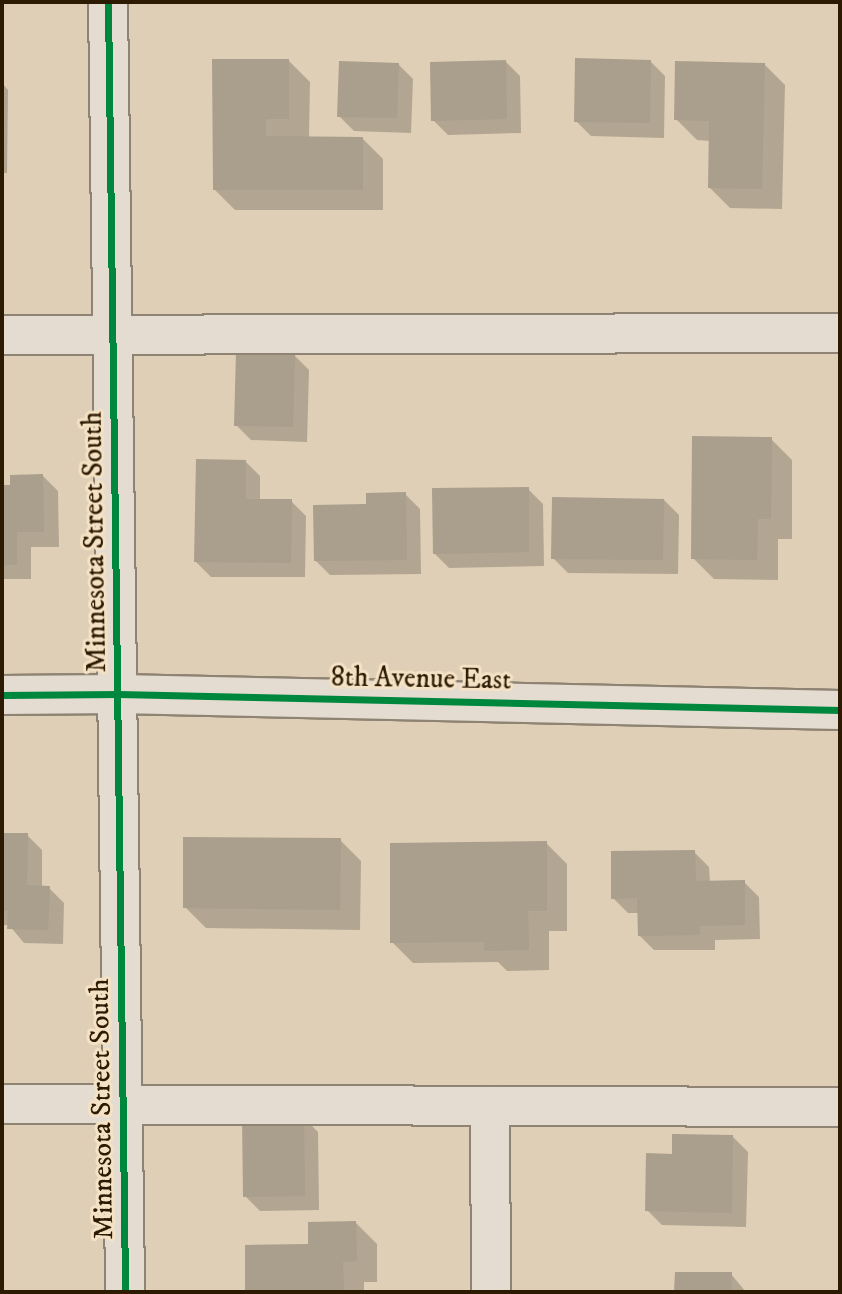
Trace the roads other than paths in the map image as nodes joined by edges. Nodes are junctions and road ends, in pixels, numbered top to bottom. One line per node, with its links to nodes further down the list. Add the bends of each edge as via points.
1 (108, 2): 4 (street, Minnesota Street South)
2 (840, 333): 4 (street)
3 (2, 335): 4 (street)
4 (113, 336): 5 (street, Minnesota Street South)
5 (118, 694): 6 (street, 8th Avenue East); 7 (street, 8th Avenue East); 9 (street, Minnesota Street South)
6 (2, 695)
7 (840, 710)
8 (2, 1104): 9 (street)
9 (123, 1104): 10 (street); 12 (street, Minnesota Street South)
10 (490, 1106): 11 (street); 13 (street)
11 (840, 1107)
12 (125, 1292)
13 (491, 1292)

